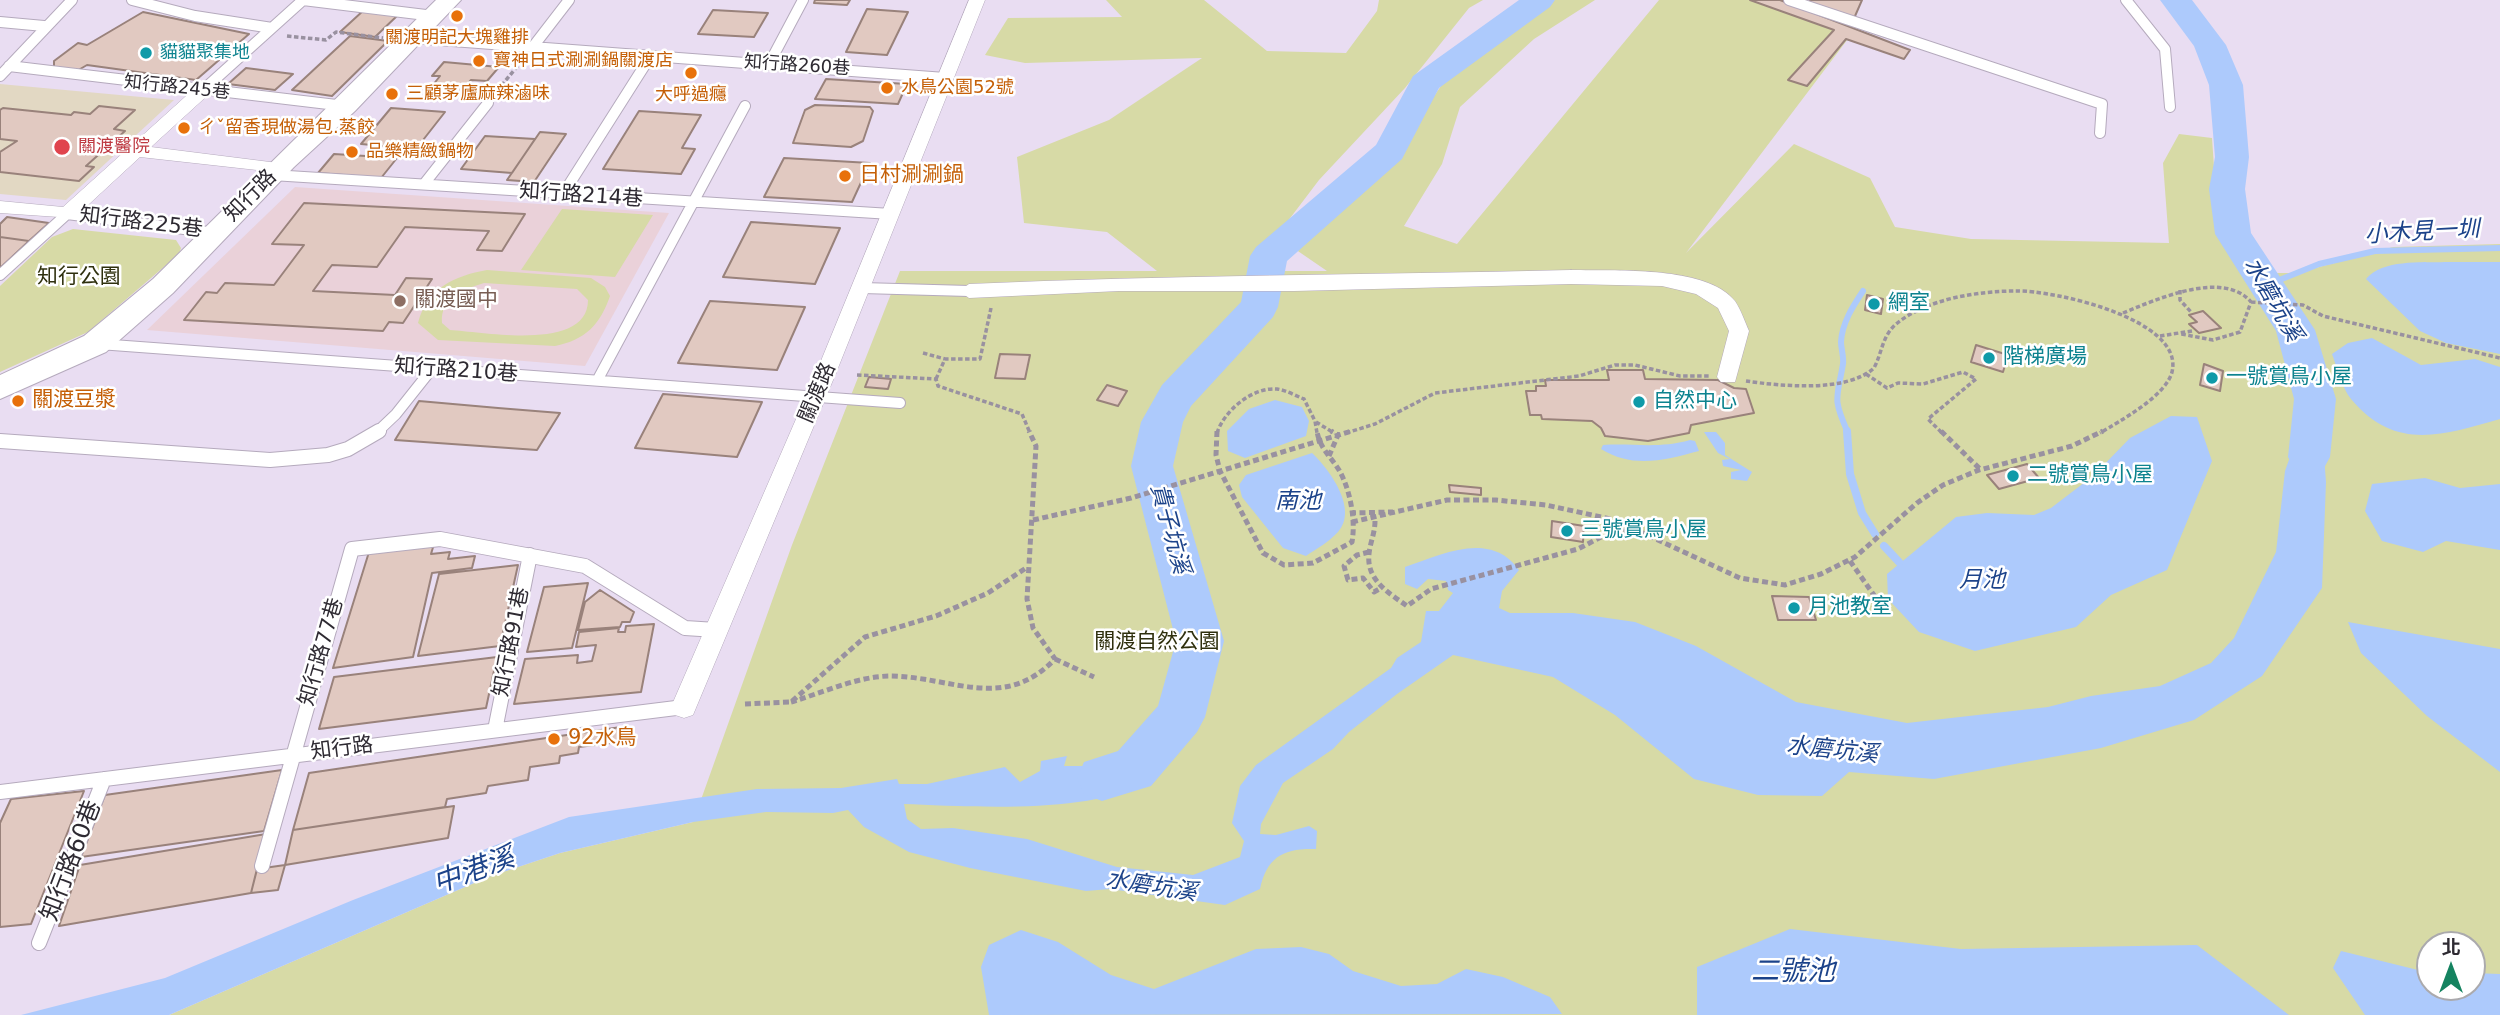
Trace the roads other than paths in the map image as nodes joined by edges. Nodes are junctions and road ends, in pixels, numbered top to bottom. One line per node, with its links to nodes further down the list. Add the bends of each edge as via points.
1 (72, 0): 11 (lane)
2 (132, 0): 12 (lane)
3 (303, 0): 9 (lane); 12 (lane)
4 (569, 0): 14 (lane)
5 (803, 0): 16 (lane)
6 (976, 0): 19 (street, 關渡路)
7 (1789, 0): 25 (lane, via 2102,104)
8 (2126, 0): 24 (lane, via 2165,49)
9 (442, 8): 13 (street, 知行路)
10 (0, 22): 11 (lane)
11 (44, 26): 17 (lane)
12 (268, 31): 20 (lane)
13 (411, 40): 14 (lane, 知行路260巷); 22 (street, 知行路)
14 (531, 48): 15 (lane, 知行路260巷)
15 (650, 57): 16 (lane, 知行路260巷); 29 (lane)
16 (769, 64): 19 (lane, 知行路260巷)
17 (9, 66): 18 (lane); 20 (lane, 知行路245巷)
18 (0, 76)
19 (945, 78): 33 (street, 關渡路)
20 (202, 91): 22 (lane, 知行路245巷); 26 (street)
21 (488, 103): 28 (lane)
22 (346, 106): 27 (street, 知行路)
23 (745, 106): 30 (lane)
24 (2170, 107)
25 (2100, 133)
26 (137, 151): 27 (street); 32 (street)
27 (275, 172): 28 (lane, 知行路214巷); 34 (street, 知行路)
28 (424, 184): 29 (lane, 知行路214巷)
29 (563, 194): 30 (lane, 知行路214巷)
30 (691, 203): 33 (lane, 知行路214巷); 42 (lane)
31 (0, 207): 32 (street)
32 (67, 214): 34 (lane, 知行路225巷); 35 (lane)
33 (891, 214): 37 (street, 關渡路)
34 (215, 233): 39 (street, 知行路, via 163,286)
35 (0, 275)
36 (1060, 287): 38 (street); 41 (street, via 1662,279 1702,289 1726,304 1739,331)
37 (862, 288): 38 (lane); 44 (street, 關渡路)
38 (969, 291)
39 (95, 344): 40 (lane, 知行路210巷); 43 (street, 知行路)
40 (431, 369): 42 (lane, 知行路210巷); 46 (lane, via 389,425 372,439 312,458 270,460)
41 (1728, 377)
42 (598, 379): 44 (lane, 知行路210巷)
43 (0, 388)
44 (817, 396): 45 (lane, 知行路210巷); 48 (street, 關渡路)
45 (900, 403)
46 (0, 441)
47 (530, 555): 48 (lane, via 585,566 685,628); 50 (lane, 知行路91巷); 51 (lane, 知行路77巷, via 440,539 352,549)
48 (716, 630): 49 (street, 關渡路)
49 (684, 707): 50 (lane, 知行路)
50 (495, 730): 51 (lane, 知行路)
51 (292, 755): 52 (lane, 知行路); 54 (lane, 知行路77巷)
52 (104, 779): 53 (lane, 知行路); 55 (lane, 知行路60巷)
53 (0, 792)
54 (262, 866)
55 (39, 943)

